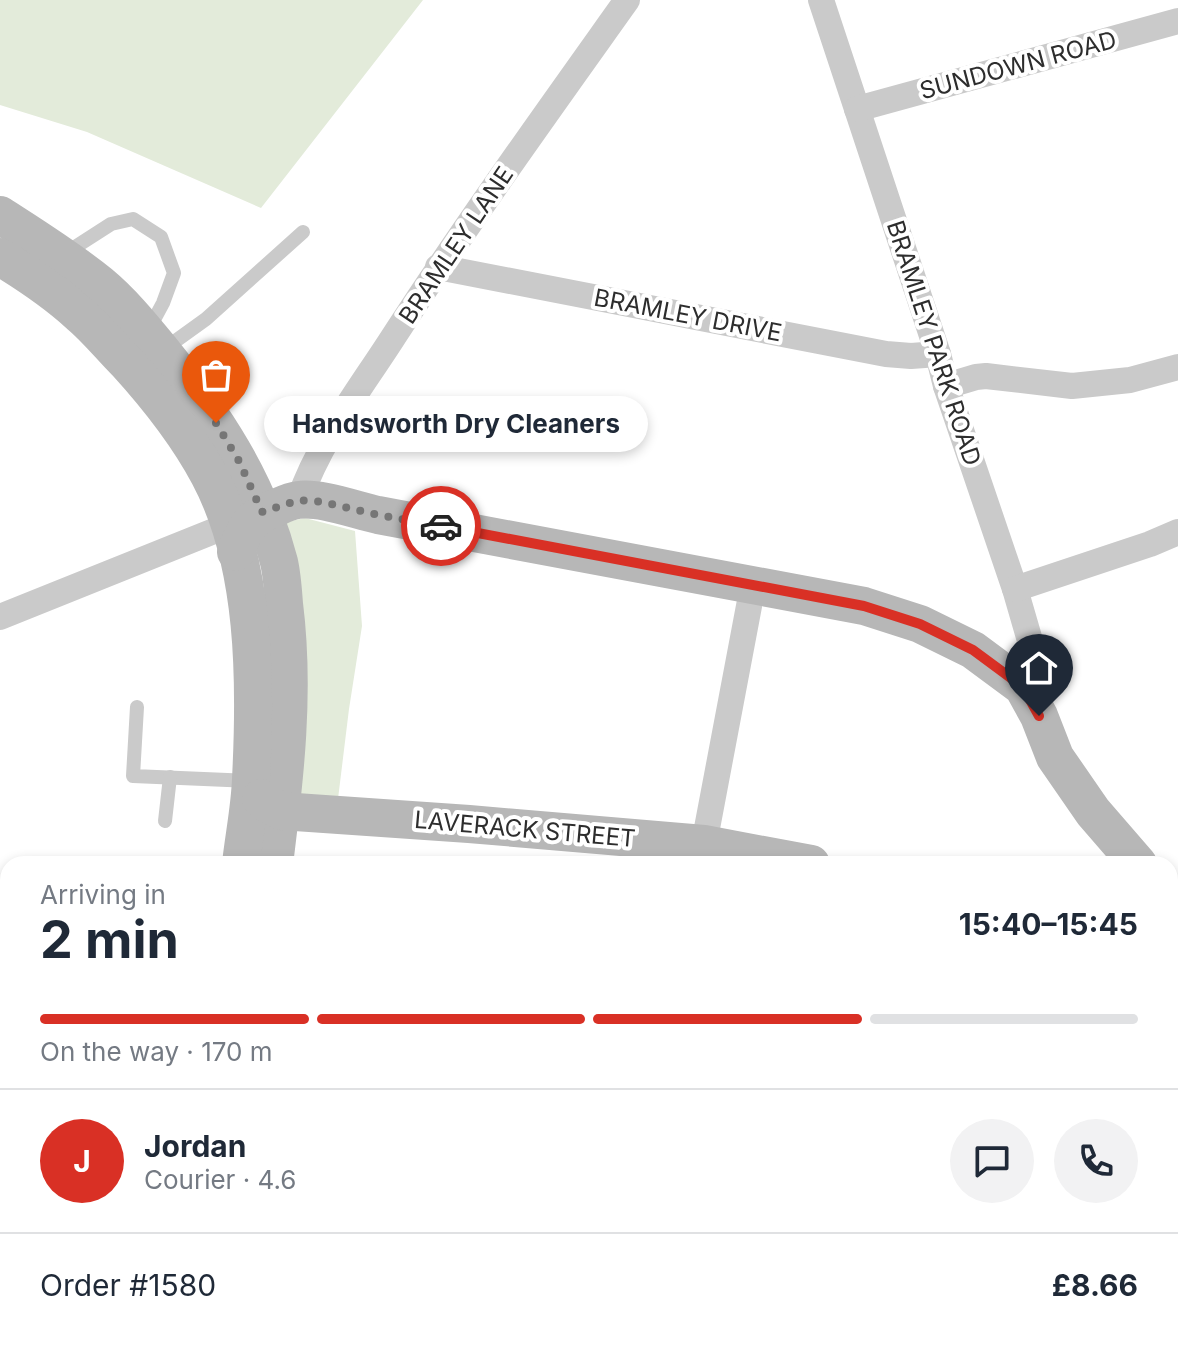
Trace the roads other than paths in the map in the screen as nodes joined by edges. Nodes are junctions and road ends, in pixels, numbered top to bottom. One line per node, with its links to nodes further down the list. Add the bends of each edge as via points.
1 (627, 0): 9 (street, BRAMLEY LANE)
2 (821, 0): 4 (street, BRAMLEY PARK ROAD)
3 (1178, 21): 4 (street, SUNDOWN ROAD)
4 (857, 109): 11 (street, BRAMLEY PARK ROAD)
5 (0, 215): 7 (main road)
6 (303, 232): 10 (lane, via 206,319)
7 (62, 255): 10 (main road, via 102,286); 10 (lane, via 111,224 133,219 161,237 174,273)
8 (0, 257): 14 (main road, via 81,315 137,374)
9 (438, 267): 11 (street, BRAMLEY DRIVE, via 886,354); 15 (street, BRAMLEY LANE, via 327,439)
10 (154, 342): 14 (main road)
11 (938, 354): 13 (street, BRAMLEY PARK ROAD)
12 (1178, 367): 13 (street, via 1130,380 1072,386 986,376)
13 (946, 386): 19 (street, BRAMLEY PARK ROAD)
14 (174, 393): 16 (main road, via 177,423)
15 (299, 500): 16 (main road); 18 (main road)
16 (243, 530): 20 (street); 24 (main road); 25 (main road, via 279,563 289,641)
17 (1178, 532): 19 (street)
18 (753, 585): 21 (main road, via 864,606 920,624 973,650); 28 (street)
19 (1015, 589): 21 (street, BRAMLEY PARK ROAD, via 1033,651 1031,674)
20 (0, 617)
21 (1023, 687): 26 (main road, via 1055,757)
22 (137, 707): 23 (lane, via 133,776)
23 (170, 777): 24 (lane); 27 (lane)
24 (251, 781): 25 (main road, via 258,795); 29 (main road)
25 (281, 811): 28 (main road, LAVERACK STREET); 30 (main road)
26 (1093, 812): 32 (main road); 33 (main road)
27 (165, 821)
28 (704, 844): 31 (main road, LAVERACK STREET)
29 (242, 856)
30 (275, 856)
31 (768, 856)
32 (1116, 856)
33 (1132, 856)

